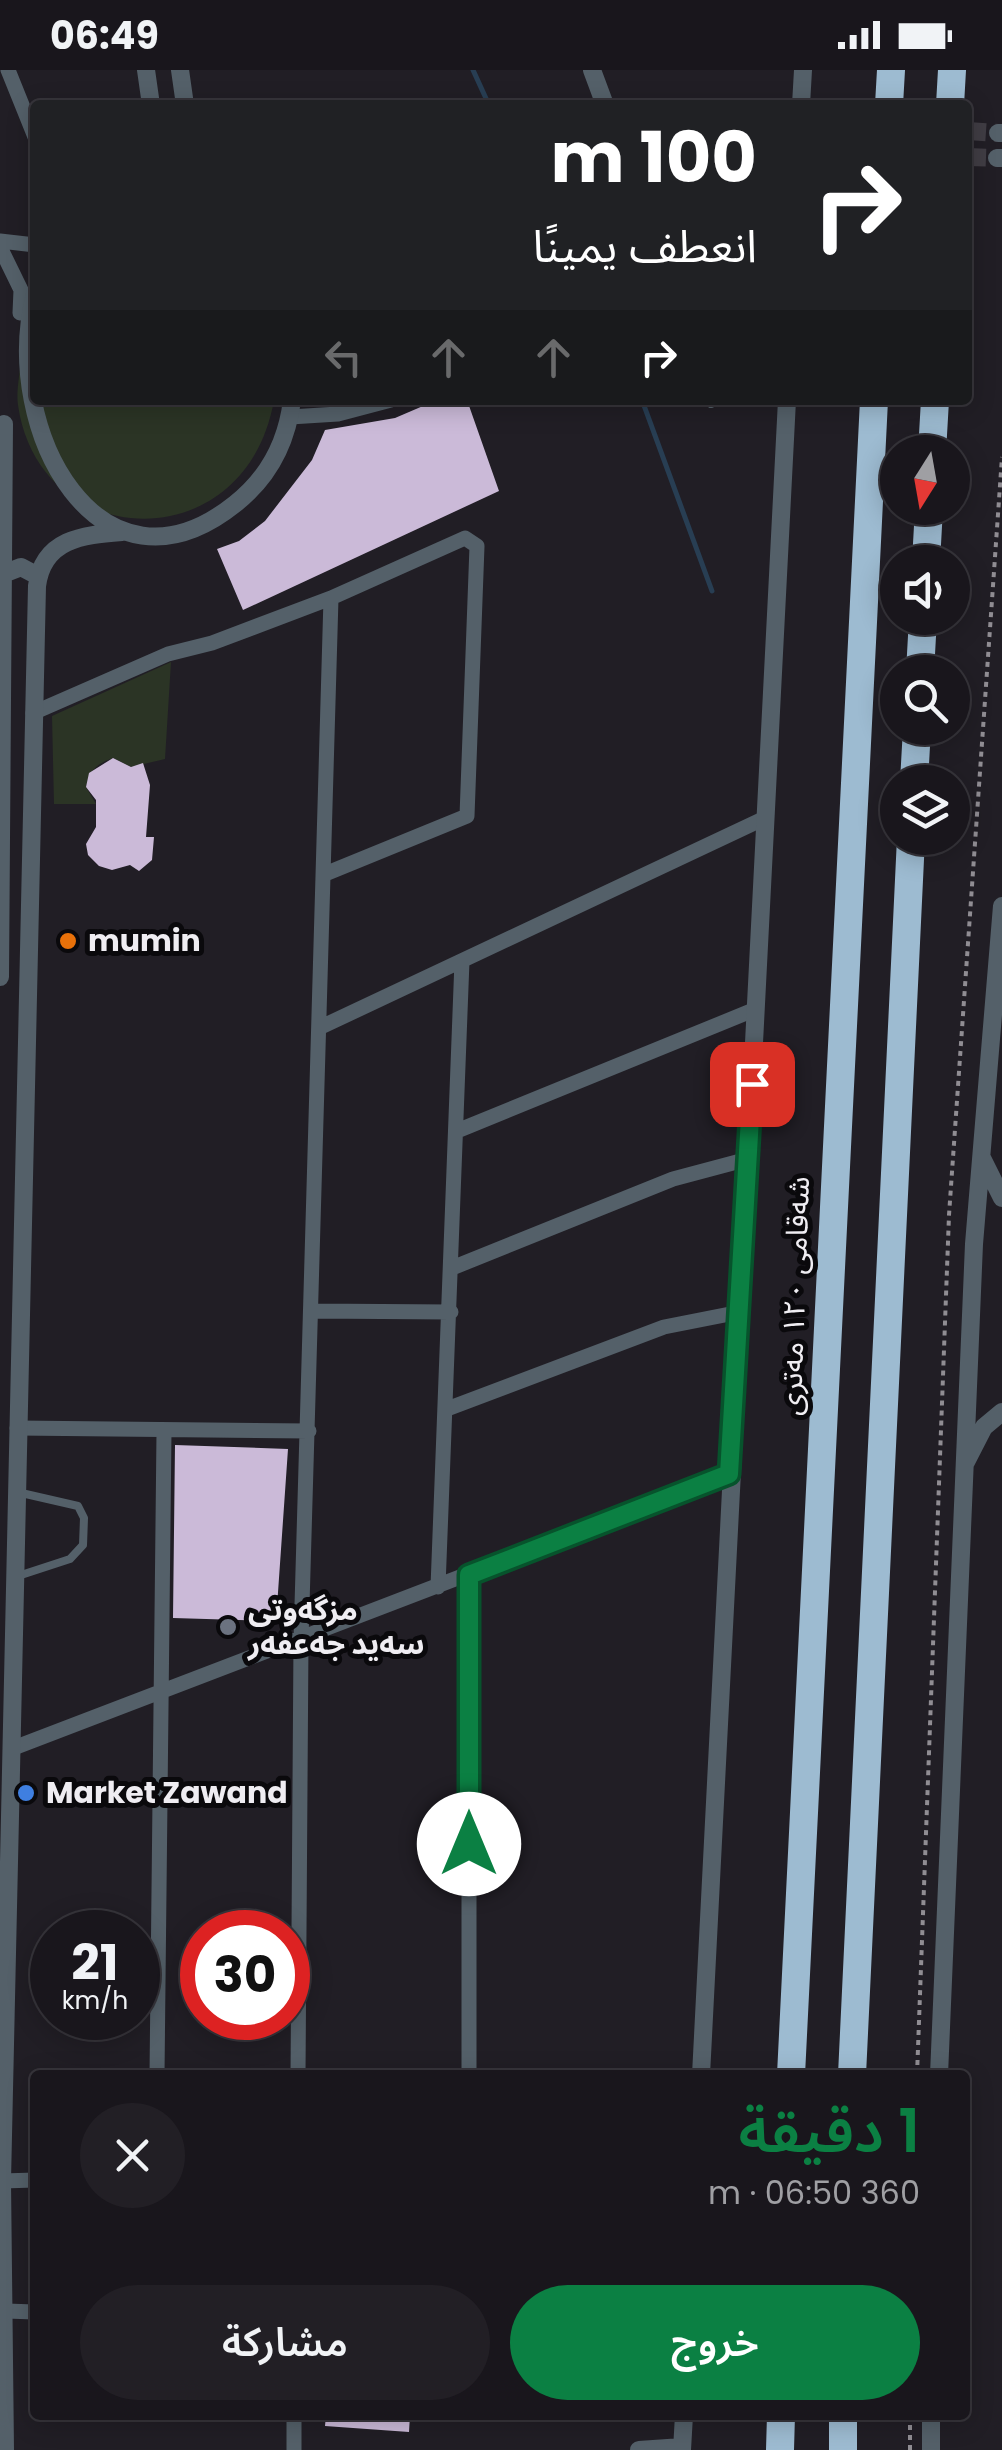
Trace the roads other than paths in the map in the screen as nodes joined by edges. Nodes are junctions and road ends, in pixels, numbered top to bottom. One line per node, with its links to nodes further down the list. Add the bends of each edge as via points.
1 (8, 70): 14 (street)
2 (146, 70): 8 (street)
3 (180, 70): 9 (street)
4 (891, 70): 12 (highway)
5 (952, 70): 13 (highway)
6 (802, 71): 11 (street)
7 (594, 77): 10 (street)
8 (150, 100)
9 (184, 100)
10 (610, 100)
11 (802, 100)
12 (889, 100)
13 (950, 100)
14 (30, 125)
15 (0, 244): 16 (street); 18 (street, via 21,290)
16 (30, 245)
17 (30, 300): 18 (street)
18 (20, 313): 19 (street)
19 (10, 334)
20 (373, 405): 24 (street, via 338,414)
21 (786, 405): 35 (street)
22 (874, 405): 73 (highway, شەقامی ١٢٠ مەتری)
23 (934, 405): 26 (highway)
24 (291, 408): 30 (street, via 275,459 229,509 189,528)
25 (2, 415): 27 (street); 28 (street)
26 (933, 435)
27 (24, 468)
28 (2, 476): 31 (street)
29 (56, 503): 30 (street)
30 (122, 532): 32 (street, via 66,541)
31 (2, 574): 32 (street, via 21,567); 37 (street)
32 (38, 576): 34 (street)
33 (331, 598): 34 (street, via 168,654); 38 (street); 38 (street, via 465,538 477,546 467,816)
34 (33, 713): 47 (street)
35 (766, 818): 41 (street); 43 (street)
36 (910, 855): 74 (highway)
37 (2, 869): 40 (street)
38 (325, 874): 44 (street)
39 (1002, 906): 48 (street)
40 (0, 950): 42 (street)
41 (462, 960): 44 (street); 45 (street)
42 (0, 977)
43 (756, 1009): 45 (street); 49 (street)
44 (321, 1027): 52 (street)
45 (456, 1131): 51 (street)
46 (0, 1144): 47 (street)
47 (22, 1144): 57 (street)
48 (982, 1158): 50 (street); 60 (street)
49 (748, 1159): 51 (street, via 674,1180); 54 (street)
50 (1002, 1198)
51 (452, 1268): 53 (street)
52 (312, 1311): 53 (street); 58 (street)
53 (451, 1312): 55 (street)
54 (740, 1312): 55 (street, via 664,1328); 61 (street)
55 (448, 1409): 65 (street)
56 (1002, 1412): 60 (street, via 984,1427)
57 (17, 1428): 59 (street); 62 (street)
58 (309, 1431): 59 (street); 66 (street)
59 (164, 1432): 67 (street)
60 (962, 1469): 75 (street)
61 (729, 1474): 63 (street); 72 (street)
62 (16, 1492): 64 (street); 64 (lane, via 78,1506 84,1518 83,1544 70,1559)
63 (469, 1575): 65 (street); 71 (street)
64 (14, 1577): 68 (street)
65 (438, 1587): 66 (street)
66 (301, 1640): 67 (street); 70 (street)
67 (160, 1695): 68 (street); 69 (street)
68 (10, 1749): 76 (street)
69 (157, 2070)
70 (298, 2070)
71 (470, 2070)
72 (701, 2070)
73 (791, 2070)
74 (852, 2070)
75 (939, 2070)
76 (2, 2180): 77 (street); 78 (street)
77 (30, 2180)
78 (6, 2312): 79 (street); 86 (street)
79 (30, 2312)
80 (294, 2420): 87 (street)
81 (684, 2420): 85 (street)
82 (781, 2420): 89 (highway)
83 (844, 2420): 90 (highway)
84 (932, 2420): 91 (street)
85 (682, 2448): 88 (street)
86 (5, 2450)
87 (294, 2450)
88 (639, 2450)
89 (780, 2450)
90 (843, 2450)
91 (931, 2450)

